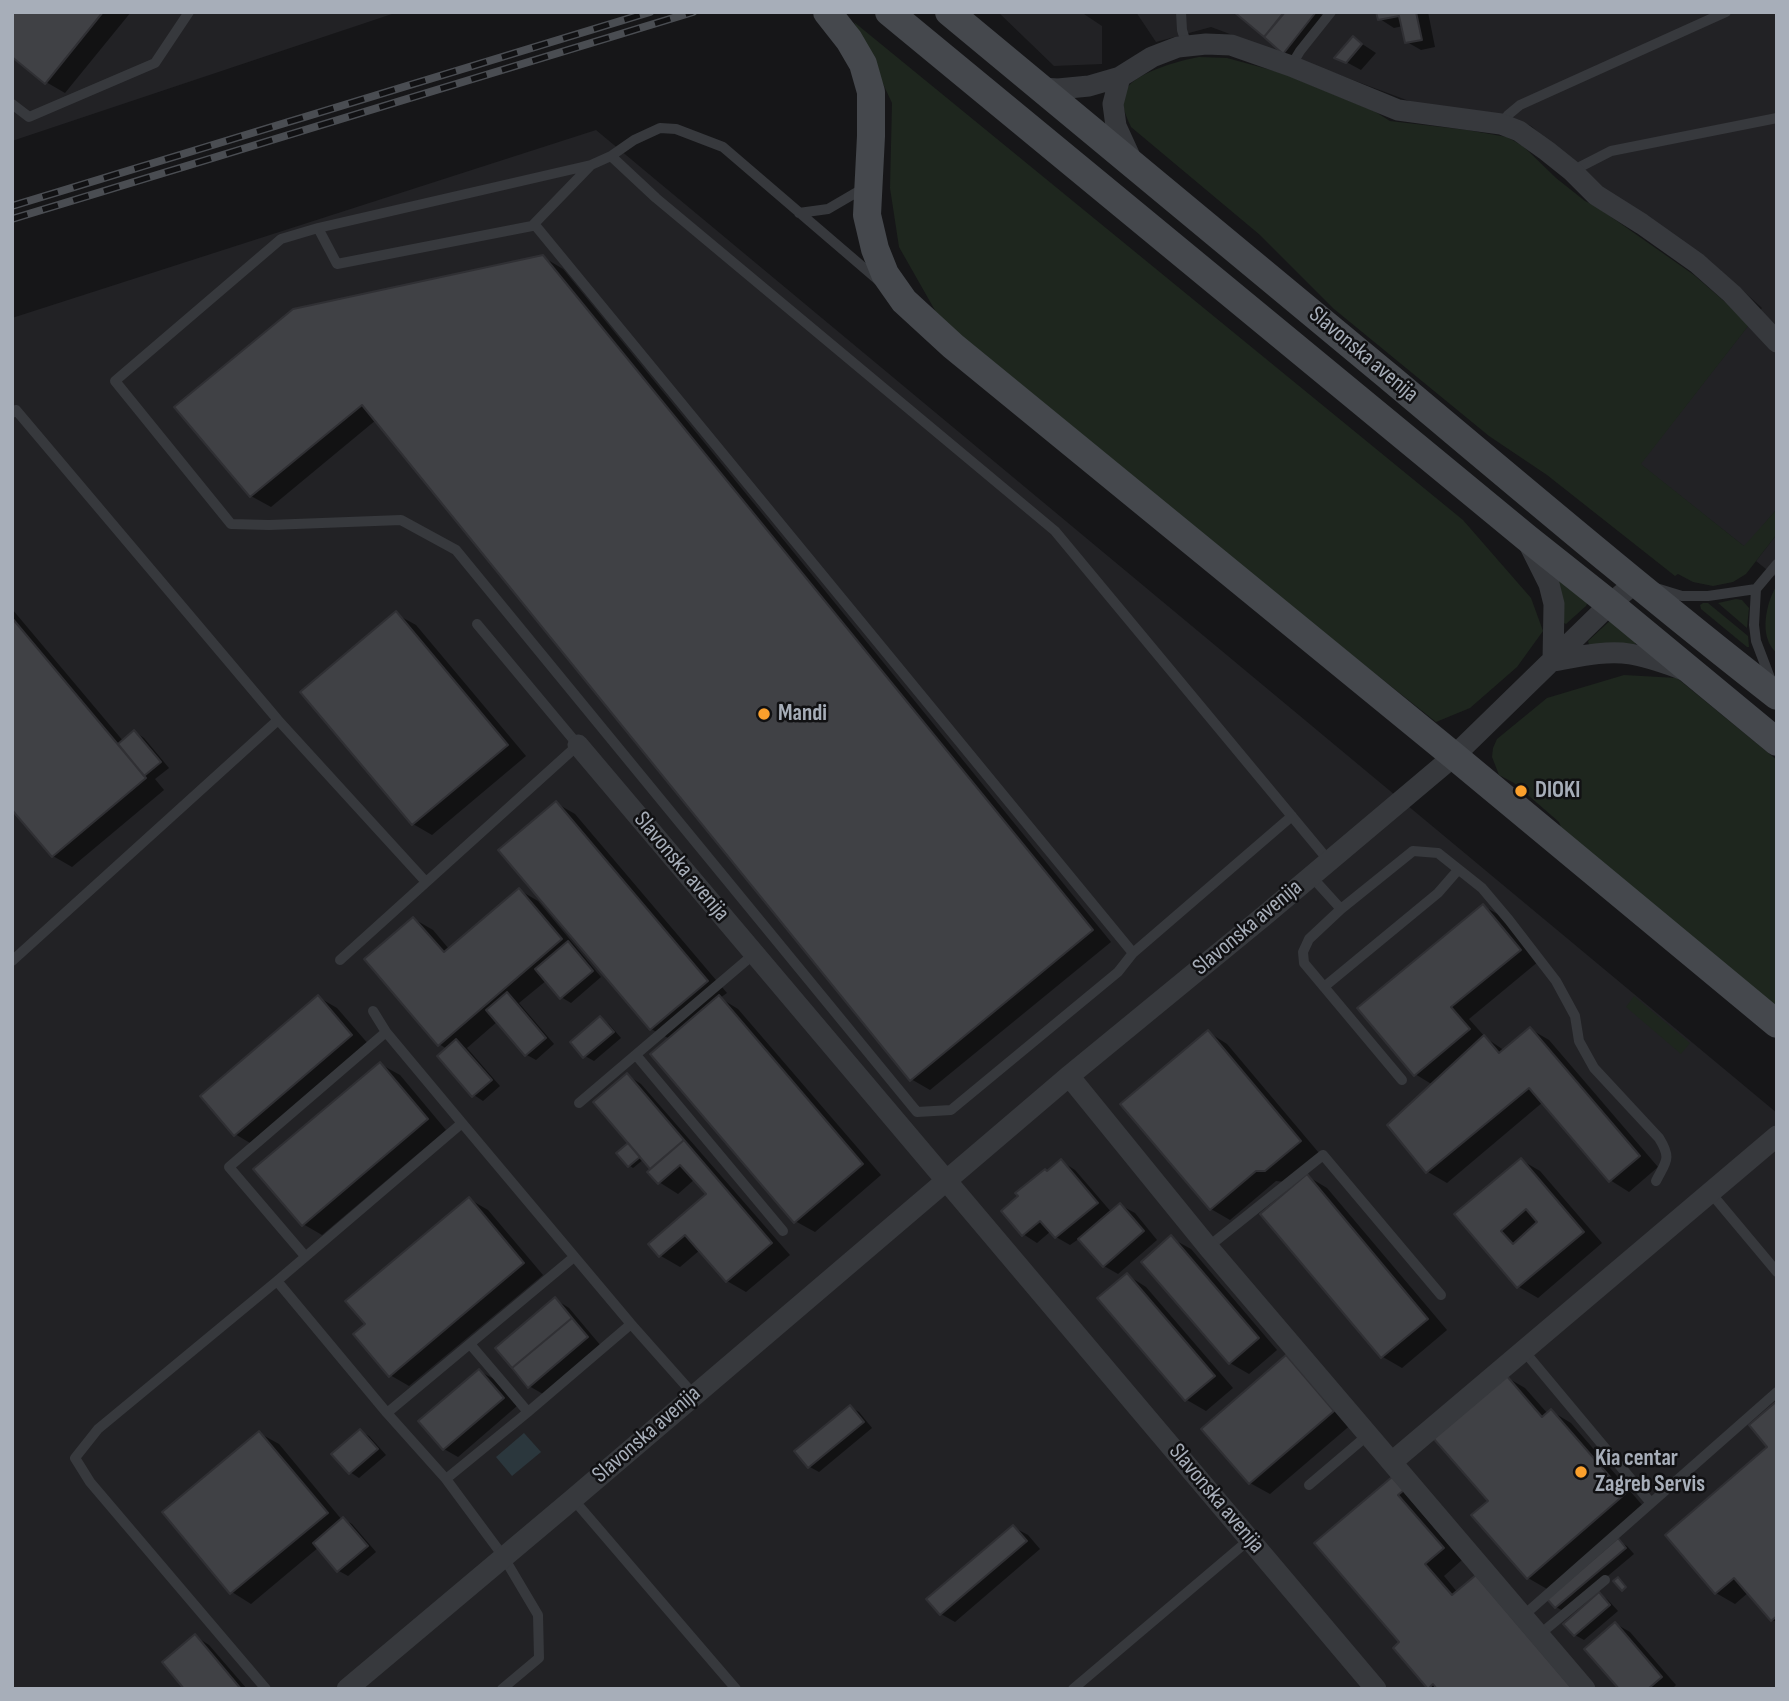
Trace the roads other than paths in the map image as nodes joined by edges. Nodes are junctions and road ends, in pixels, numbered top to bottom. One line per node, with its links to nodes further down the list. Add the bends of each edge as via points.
1 (189, 12): 12 (lane, via 155,63 29,117)
2 (827, 12): 19 (main road, via 863,64 871,92)
3 (889, 12): 26 (main road, Slavonska avenija)
4 (949, 12): 11 (main road, Slavonska avenija)
5 (1181, 12): 8 (lane)
6 (1331, 12): 9 (lane)
7 (1726, 12): 14 (lane, via 1520,105)
8 (1187, 46): 9 (street, via 1231,46); 10 (street, via 1152,57)
9 (1291, 66): 14 (street, via 1398,110)
10 (1120, 76): 11 (street, via 1089,86); 16 (street, via 1113,104 1116,126)
11 (1042, 88): 16 (main road, Slavonska avenija)
12 (12, 103)
13 (1777, 118): 18 (lane, via 1611,151)
14 (1501, 124): 18 (street, via 1519,131)
15 (611, 156): 17 (lane); 20 (lane, via 660,128 676,129 723,147); 39 (lane, via 1055,531)
16 (1133, 163): 28 (main road, Slavonska avenija)
17 (590, 165): 21 (lane); 22 (lane)
18 (1572, 171): 24 (street, via 1596,195 1696,263)
19 (868, 185): 20 (lane, via 828,209); 23 (main road, via 867,215 876,248)
20 (799, 213): 23 (lane)
21 (535, 225): 22 (lane, via 337,264); 45 (lane)
22 (318, 228): 45 (lane, via 281,239 115,381 231,523 401,520 456,550 917,1112 951,1110 1118,972)
23 (904, 301): 38 (main road)
24 (1777, 342)
25 (12, 414): 35 (lane, via 16,410)
26 (1527, 538): 30 (main road, Slavonska avenija); 32 (street, Slavonska avenija, via 1554,604)
27 (1777, 564): 29 (lane)
28 (1636, 582): 29 (lane, via 1682,596); 30 (street); 34 (main road, Slavonska avenija)
29 (1756, 589): 34 (lane, via 1756,641)
30 (1610, 604): 32 (street, Slavonska avenija); 33 (main road, Slavonska avenija)
31 (477, 624): 37 (lane)
32 (1553, 661): 33 (street, Slavonska avenija, via 1628,653); 38 (street, Slavonska avenija)
33 (1692, 673): 36 (main road, Slavonska avenija)
34 (1777, 696)
35 (278, 720): 43 (lane); 48 (lane)
36 (1777, 742)
37 (578, 745): 43 (lane); 46 (street, Slavonska avenija)
38 (1454, 756): 40 (street, Slavonska avenija); 51 (main road)
39 (1292, 816): 40 (lane); 45 (lane)
40 (1329, 861): 42 (street, Slavonska avenija)
41 (1458, 870): 44 (lane, via 1438,853 1413,851); 49 (lane, via 1438,893); 60 (lane, via 1482,888 1556,981 1594,1068 1667,1150)
42 (1311, 876): 44 (lane); 54 (street, Slavonska avenija)
43 (426, 882): 47 (lane)
44 (1341, 909): 49 (lane, via 1309,939 1303,951 1304,963)
45 (1133, 953)
46 (754, 954): 53 (lane); 59 (street, Slavonska avenija)
47 (340, 960)
48 (12, 961)
49 (1324, 987): 55 (lane)
50 (373, 1011): 52 (lane)
51 (1777, 1024)
52 (386, 1032): 57 (lane); 64 (lane, via 229,1167)
53 (636, 1055): 56 (lane); 62 (lane)
54 (1069, 1076): 59 (street, Slavonska avenija); 63 (street)
55 (1402, 1080)
56 (579, 1103)
57 (462, 1124): 64 (lane); 65 (lane)
58 (1777, 1136): 61 (street)
59 (946, 1181): 73 (street, Slavonska avenija); 82 (street, Slavonska avenija)
60 (1656, 1181)
61 (1710, 1192): 66 (lane); 71 (street)
62 (783, 1231)
63 (1208, 1247): 68 (lane, via 1322,1155); 76 (street)
64 (305, 1256): 67 (lane)
65 (574, 1257): 69 (lane); 70 (lane)
66 (1777, 1272)
67 (277, 1281): 75 (lane); 88 (lane, via 98,1429 75,1458 90,1482)
68 (1441, 1295)
69 (631, 1324): 73 (lane); 74 (lane)
70 (470, 1344): 74 (lane); 75 (lane)
71 (1524, 1351): 77 (street); 81 (lane)
72 (1777, 1392): 81 (lane)
73 (694, 1395): 80 (street, Slavonska avenija)
74 (528, 1412): 78 (lane)
75 (387, 1413): 78 (lane)
76 (1369, 1434): 77 (street); 79 (lane)
77 (1392, 1462): 85 (street)
78 (446, 1479): 83 (lane)
79 (1309, 1485)
80 (573, 1499): 83 (street, Slavonska avenija); 90 (lane)
81 (1651, 1503): 85 (lane)
82 (1250, 1539): 91 (lane); 92 (street, Slavonska avenija)
83 (503, 1556): 87 (street, Slavonska avenija); 89 (lane, via 538,1615 539,1658)
84 (1605, 1580): 86 (lane)
85 (1523, 1616): 86 (street)
86 (1539, 1635): 93 (street)
87 (359, 1682)
88 (267, 1689)
89 (502, 1689)
90 (736, 1689)
91 (1073, 1689)
92 (1376, 1689)
93 (1586, 1689)

